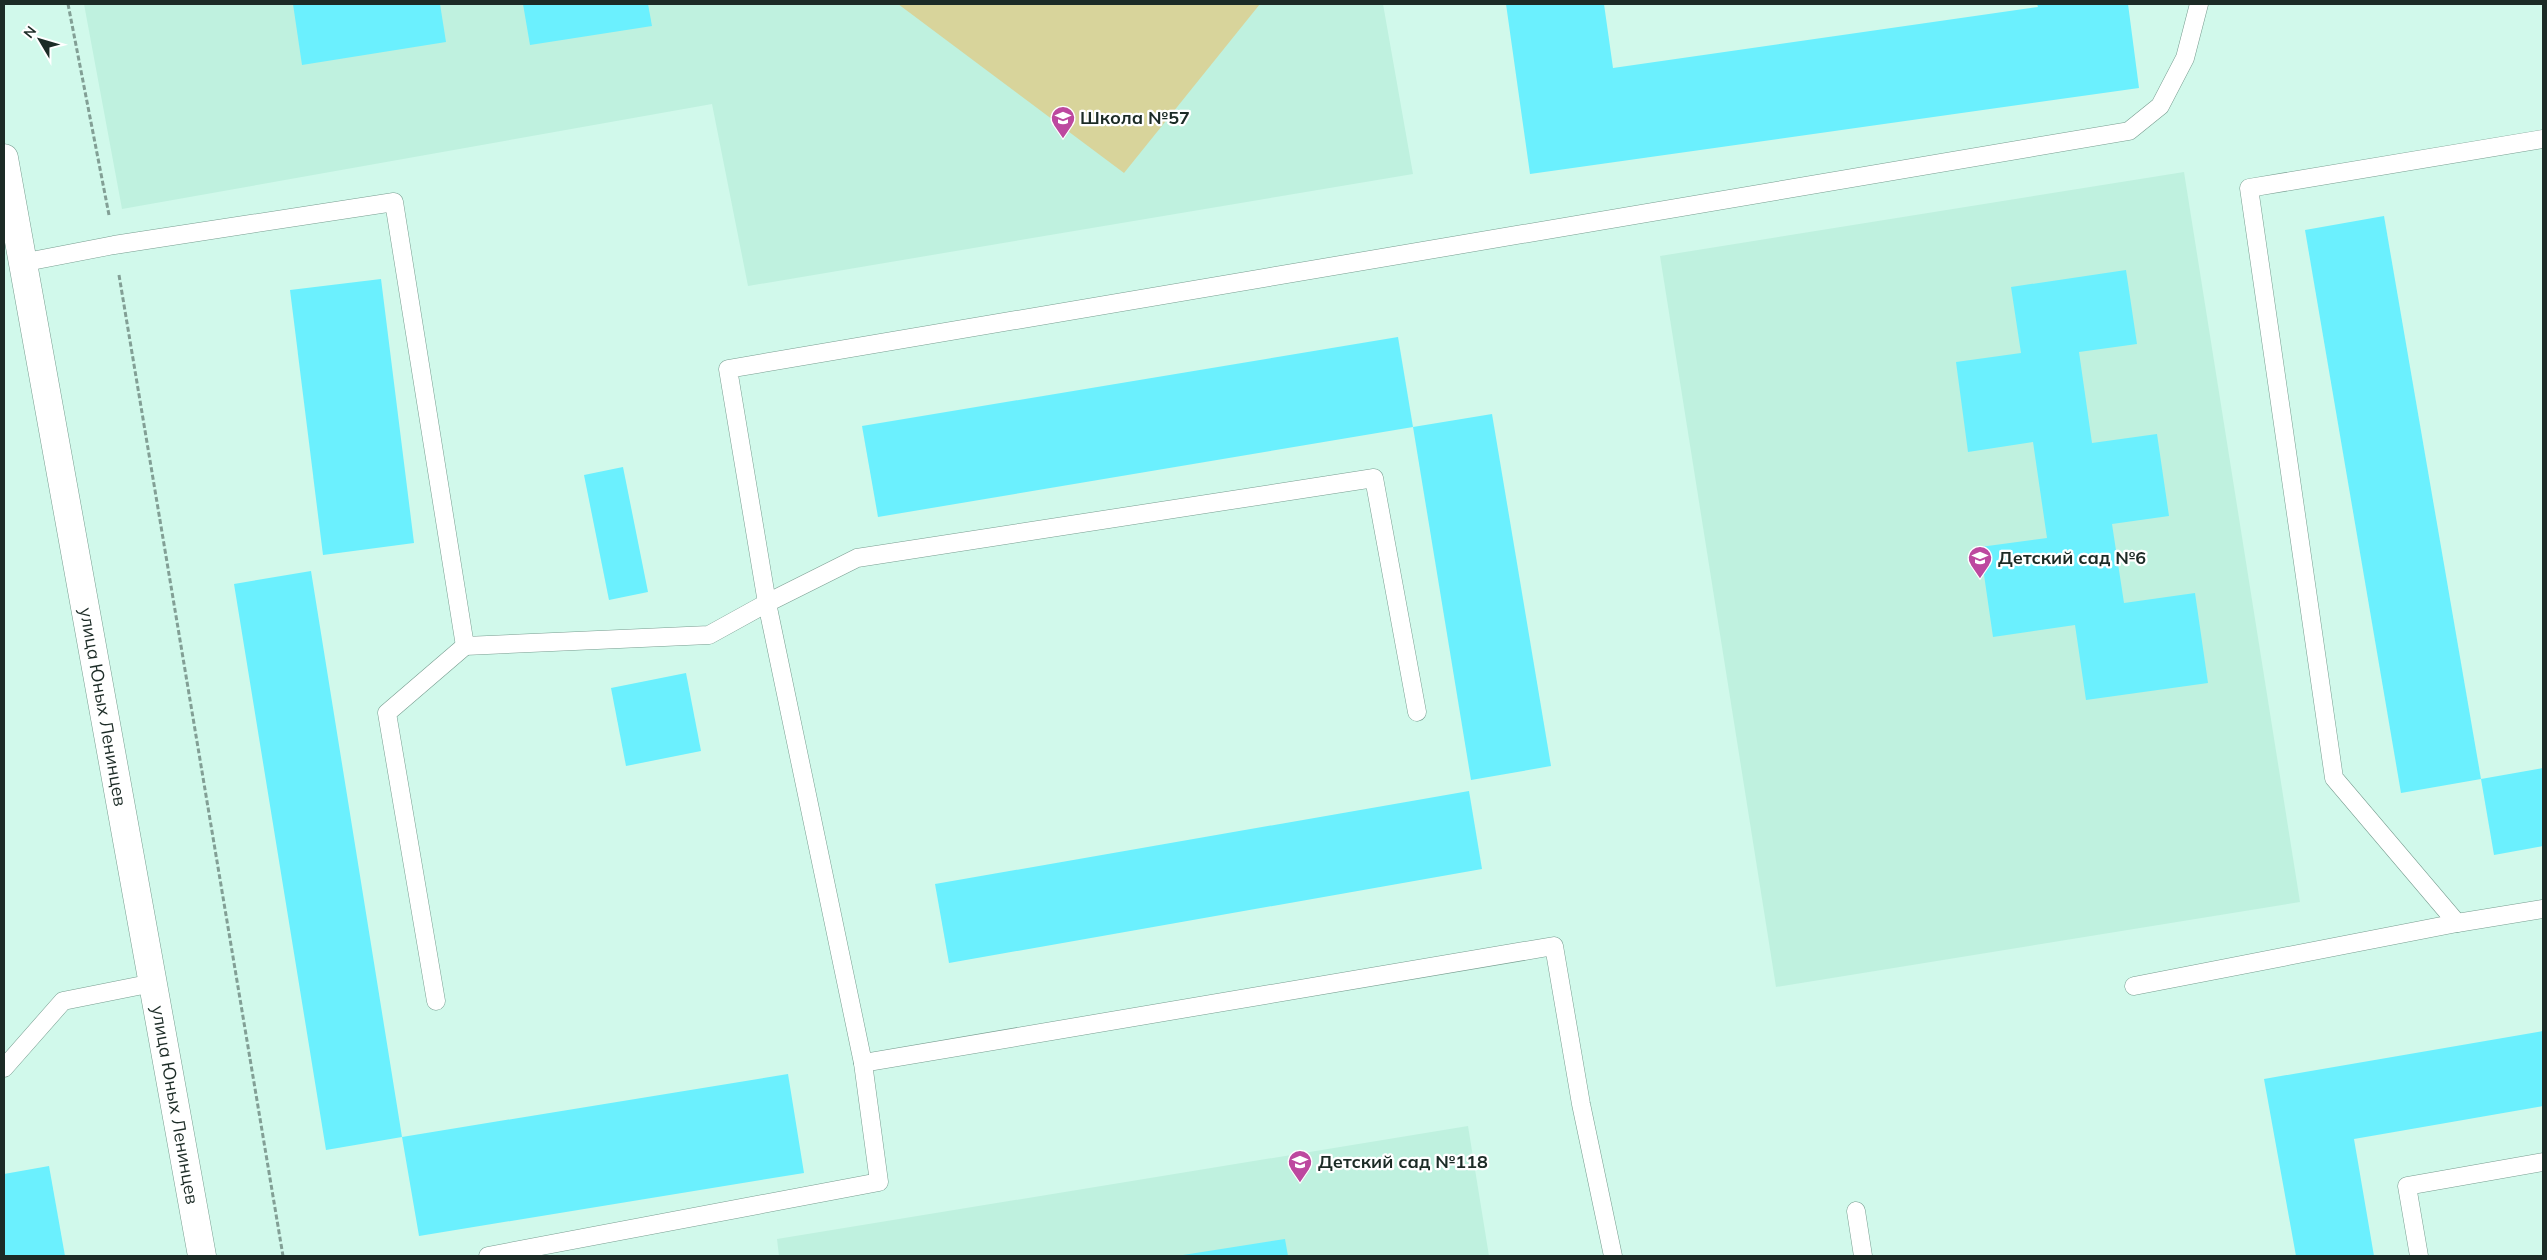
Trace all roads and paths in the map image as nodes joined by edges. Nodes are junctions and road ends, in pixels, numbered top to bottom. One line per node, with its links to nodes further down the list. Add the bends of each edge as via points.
1 (68, 4): 5 (path)
2 (2199, 4): 7 (lane, via 2185,58 2160,106 2130,131 728,368)
3 (2543, 139): 11 (lane, via 2249,188 2334,778)
4 (4, 158): 6 (street, улица Юных Ленинцев)
5 (114, 245): 6 (lane); 8 (lane, via 394,202); 21 (path)
6 (22, 263): 12 (street, улица Юных Ленинцев)
7 (767, 603): 8 (lane, via 709,635); 9 (lane, via 856,558 1374,478); 15 (lane)
8 (465, 646): 14 (lane, via 387,713)
9 (1417, 712)
10 (2543, 909): 11 (lane)
11 (2457, 923): 13 (lane)
12 (153, 983): 16 (lane, via 63,1000); 20 (street, улица Юных Ленинцев)
13 (2134, 986)
14 (436, 1001)
15 (863, 1062): 19 (lane, via 879,1182); 23 (lane, via 1554,946 1581,1104)
16 (4, 1068)
17 (2543, 1162): 25 (lane, via 2407,1186)
18 (1856, 1211): 24 (lane)
19 (511, 1254): 22 (lane)
20 (202, 1256)
21 (283, 1256)
22 (488, 1256)
23 (1613, 1256)
24 (1864, 1256)
25 (2419, 1256)

